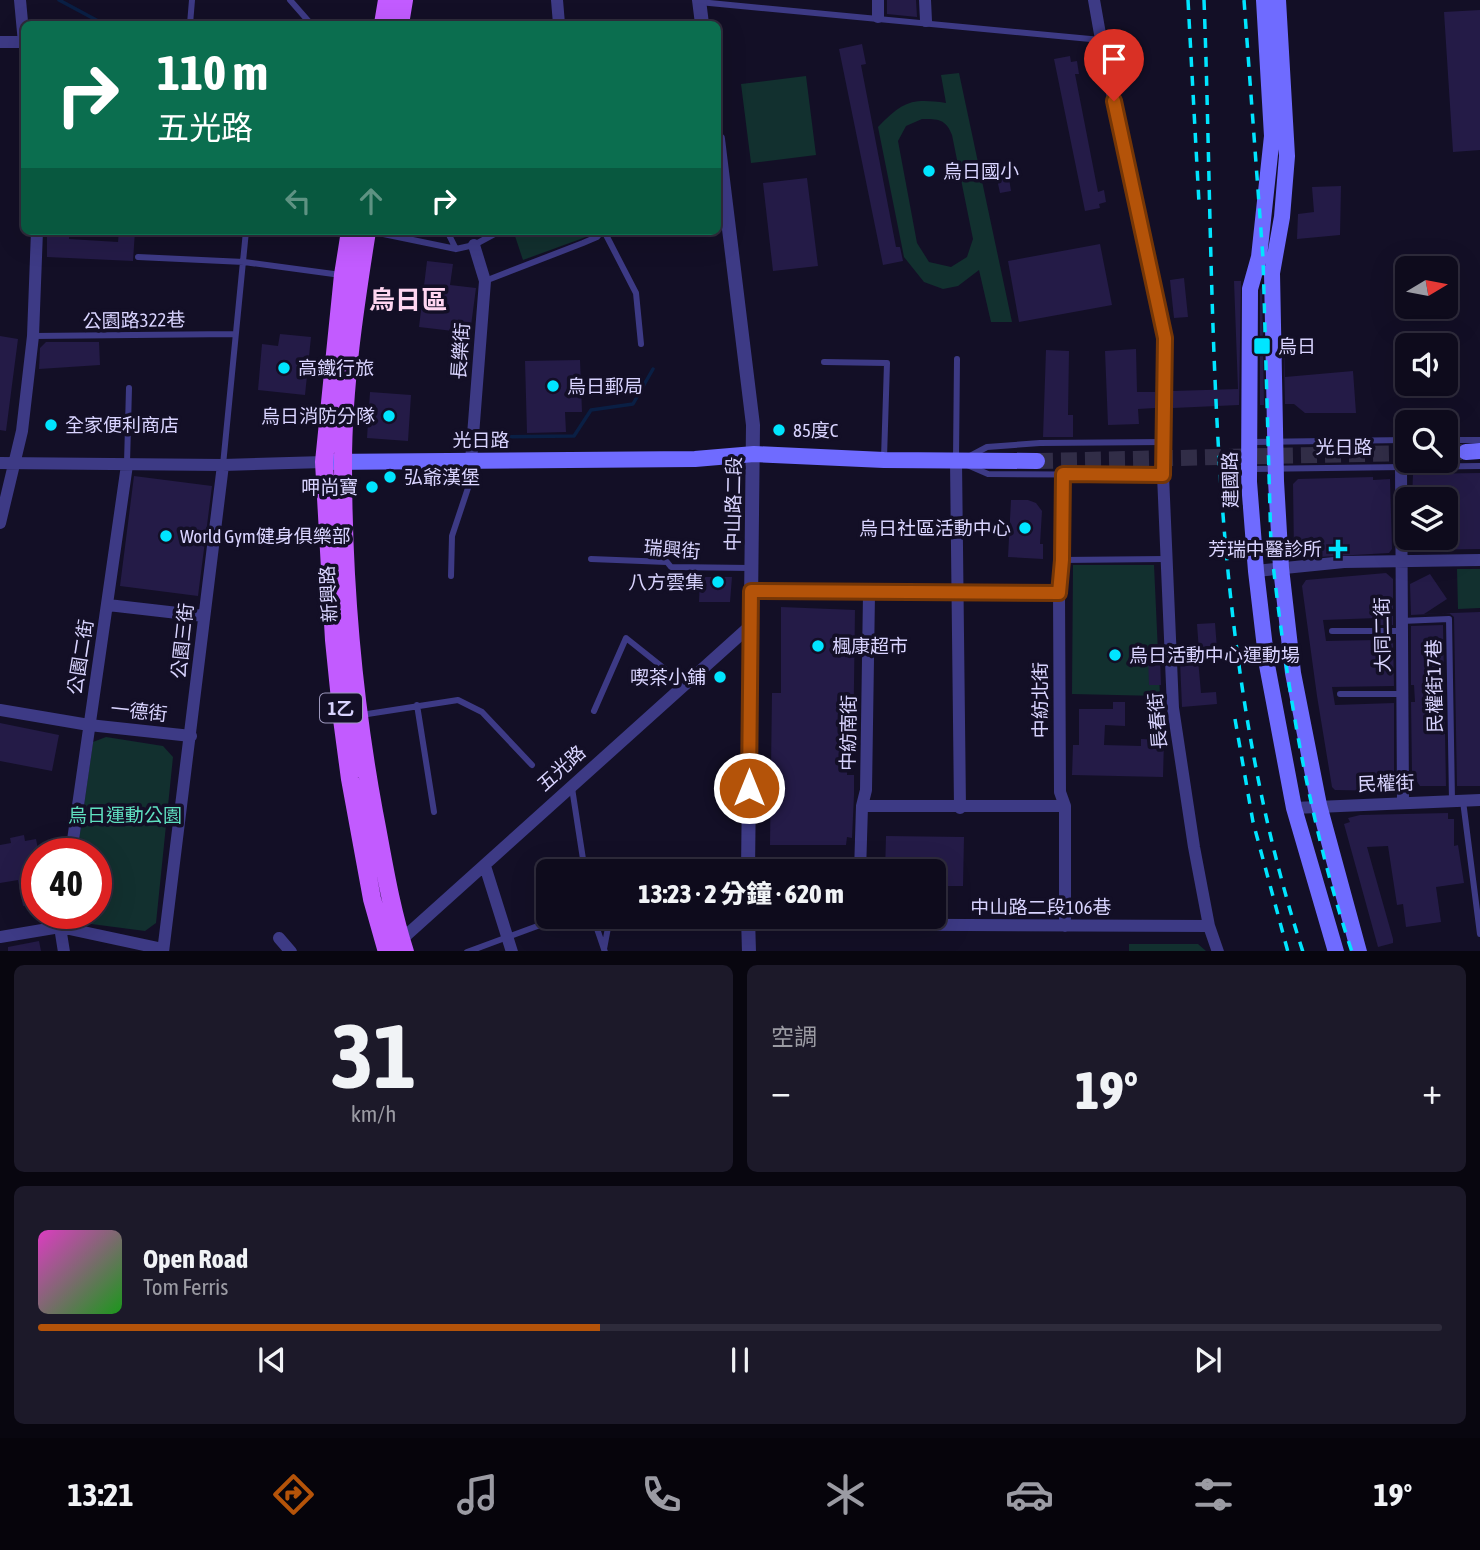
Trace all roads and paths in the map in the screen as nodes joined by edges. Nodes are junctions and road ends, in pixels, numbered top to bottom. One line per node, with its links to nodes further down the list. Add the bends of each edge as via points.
1 (20, 0): 14 (street)
2 (192, 0): 15 (lane)
3 (290, 0): 16 (lane)
4 (387, 0): 17 (main road)
5 (404, 0): 18 (main road)
6 (557, 0): 19 (street)
7 (878, 0): 13 (street)
8 (925, 0): 21 (street)
9 (1094, 0): 22 (street, 長春街)
10 (1264, 0): 51 (main road, 建國路, via 1272,136 1259,257 1250,289)
11 (1278, 0): 52 (main road, via 1287,156 1272,272)
12 (699, 1): 13 (lane); 20 (street)
13 (878, 17): 21 (lane)
14 (22, 21)
15 (190, 21)
16 (308, 21)
17 (384, 21)
18 (400, 21)
19 (559, 21)
20 (702, 21)
21 (926, 21): 22 (lane)
22 (1101, 40): 50 (street, 長春街, via 1165,338)
23 (0, 42): 24 (street)
24 (21, 43)
25 (721, 193): 53 (street, 中山路二段)
26 (37, 235): 42 (street)
27 (246, 235): 38 (lane, 公園三街)
28 (349, 235): 39 (main road, 新興路 / 1乙)
29 (366, 235): 56 (main road, 新興路 / 1乙)
30 (387, 235): 36 (lane)
31 (449, 235): 36 (lane)
32 (493, 235): 35 (lane)
33 (596, 235): 40 (lane)
34 (605, 235): 43 (lane, via 636,293)
35 (474, 245): 36 (lane); 40 (street, 長樂街)
36 (456, 249)
37 (138, 257): 38 (lane)
38 (244, 262): 39 (lane); 41 (lane, 公園三街)
39 (342, 275): 55 (main road, 新興路 / 1乙)
40 (485, 281): 57 (street, 長樂街)
41 (235, 334): 42 (lane, 公園路322巷); 62 (lane, 公園三街)
42 (33, 336): 60 (street, via 22,431)
43 (641, 344)
44 (957, 359): 58 (lane)
45 (824, 362): 54 (lane, via 887,363)
46 (129, 388): 61 (lane)
47 (1395, 440): 52 (lane)
48 (1458, 440): 49 (lane)
49 (1480, 440)
50 (1164, 442): 58 (lane, 光日路, via 987,447); 70 (street, 長春街)
51 (1250, 442): 52 (lane); 67 (main road, 建國路)
52 (1276, 442): 65 (main road)
53 (754, 454): 54 (main road, 光日路); 57 (main road, 光日路, via 695,459); 77 (street, 中山路二段)
54 (884, 460): 58 (main road, 光日路)
55 (324, 461): 56 (main road, 光日路); 62 (street, 光日路); 134 (main road, 新興路 / 1乙, via 342,719 372,899)
56 (343, 461): 57 (main road, 光日路); 96 (main road, 新興路 / 1乙)
57 (471, 461): 80 (lane, via 471,479 452,536)
58 (959, 461): 59 (main road, 光日路); 69 (lane, 光日路, via 988,474); 84 (street)
59 (1037, 461)
60 (7, 463): 61 (street, 光日路); 71 (street)
61 (127, 465): 62 (street, 光日路); 85 (street, 公園二街)
62 (223, 465): 86 (street, 公園三街)
63 (1480, 466): 64 (lane, 光日路)
64 (1458, 467)
65 (1276, 468): 66 (lane, 光日路); 67 (lane, 光日路); 78 (main road)
66 (1395, 468)
67 (1250, 469): 79 (main road, 建國路)
68 (1401, 473): 76 (street, 大同二街)
69 (1063, 474): 70 (lane, 光日路); 74 (street, 中紡北街)
70 (1163, 475): 73 (street, 長春街)
71 (0, 523)
72 (591, 559): 77 (lane, 瑞興街)
73 (1166, 559): 74 (lane); 118 (street, 長春街, via 1173,708)
74 (1062, 560): 82 (street, 中紡北街)
75 (1480, 560): 76 (street)
76 (1400, 561): 78 (street); 87 (street, 大同二街)
77 (751, 568): 81 (street, 中山路二段)
78 (1281, 568): 79 (street); 104 (main road, via 1293,673)
79 (1256, 571): 108 (main road, 建國路, via 1267,665)
80 (451, 576)
81 (751, 591): 83 (street); 88 (street, 中山路二段)
82 (1059, 593): 84 (street); 106 (street, 中紡北街, via 1060,792)
83 (869, 594): 84 (street); 105 (street, 中紡南街)
84 (958, 595): 107 (street)
85 (108, 605): 86 (street); 97 (street, 公園二街)
86 (204, 616): 98 (street, 公園三街)
87 (1401, 626): 89 (lane); 92 (street, 大同二街); 102 (lane, 民權街17巷, via 1449,619)
88 (749, 627): 90 (street, 五光路); 112 (street, 中山路二段)
89 (1332, 631)
90 (685, 685): 95 (lane, via 626,638); 100 (street, 五光路)
91 (1340, 694): 92 (lane)
92 (1402, 694): 103 (street, 大同二街)
93 (417, 705): 96 (lane); 99 (lane, via 458,700 482,712); 109 (lane)
94 (0, 710): 97 (street, 一德街)
95 (594, 711)
96 (359, 715): 129 (main road, 新興路 / 1乙)
97 (89, 725): 98 (street, 一德街); 110 (street, 公園二街)
98 (191, 736): 130 (street, 公園三街)
99 (532, 765)
100 (572, 786): 111 (lane); 114 (street, 五光路)
101 (1480, 800): 102 (street, 民權街)
102 (1458, 801): 103 (street, 民權街); 125 (lane)
103 (1403, 802): 104 (street, 民權街)
104 (1319, 805): 108 (street, 民權街); 140 (main road)
105 (862, 806): 107 (street); 113 (street, 中紡南街)
106 (1065, 806): 107 (street); 117 (street, 中紡北街)
107 (960, 808)
108 (1294, 808): 139 (main road, 建國路)
109 (433, 812)
110 (73, 838)
111 (583, 859)
112 (748, 859)
113 (860, 859)
114 (485, 866): 126 (street); 129 (street, 五光路)
115 (946, 923): 117 (street, 中山路二段106巷)
116 (536, 926): 126 (lane)
117 (1065, 926): 118 (street, 中山路二段106巷)
118 (1209, 926): 138 (street, 長春街)
119 (48, 929): 127 (street)
120 (60, 929): 132 (street)
121 (69, 929): 130 (street)
122 (597, 929): 131 (lane)
123 (608, 929): 131 (lane)
124 (748, 929): 137 (street)
125 (1480, 934)
126 (507, 936): 135 (lane); 136 (street)
127 (0, 937)
128 (279, 938): 133 (street)
129 (399, 949)
130 (163, 950)
131 (605, 950)
132 (64, 951)
133 (291, 951)
134 (387, 951)
135 (467, 951)
136 (512, 951)
137 (749, 951)
138 (1218, 951)
139 (1336, 951)
140 (1359, 951)

